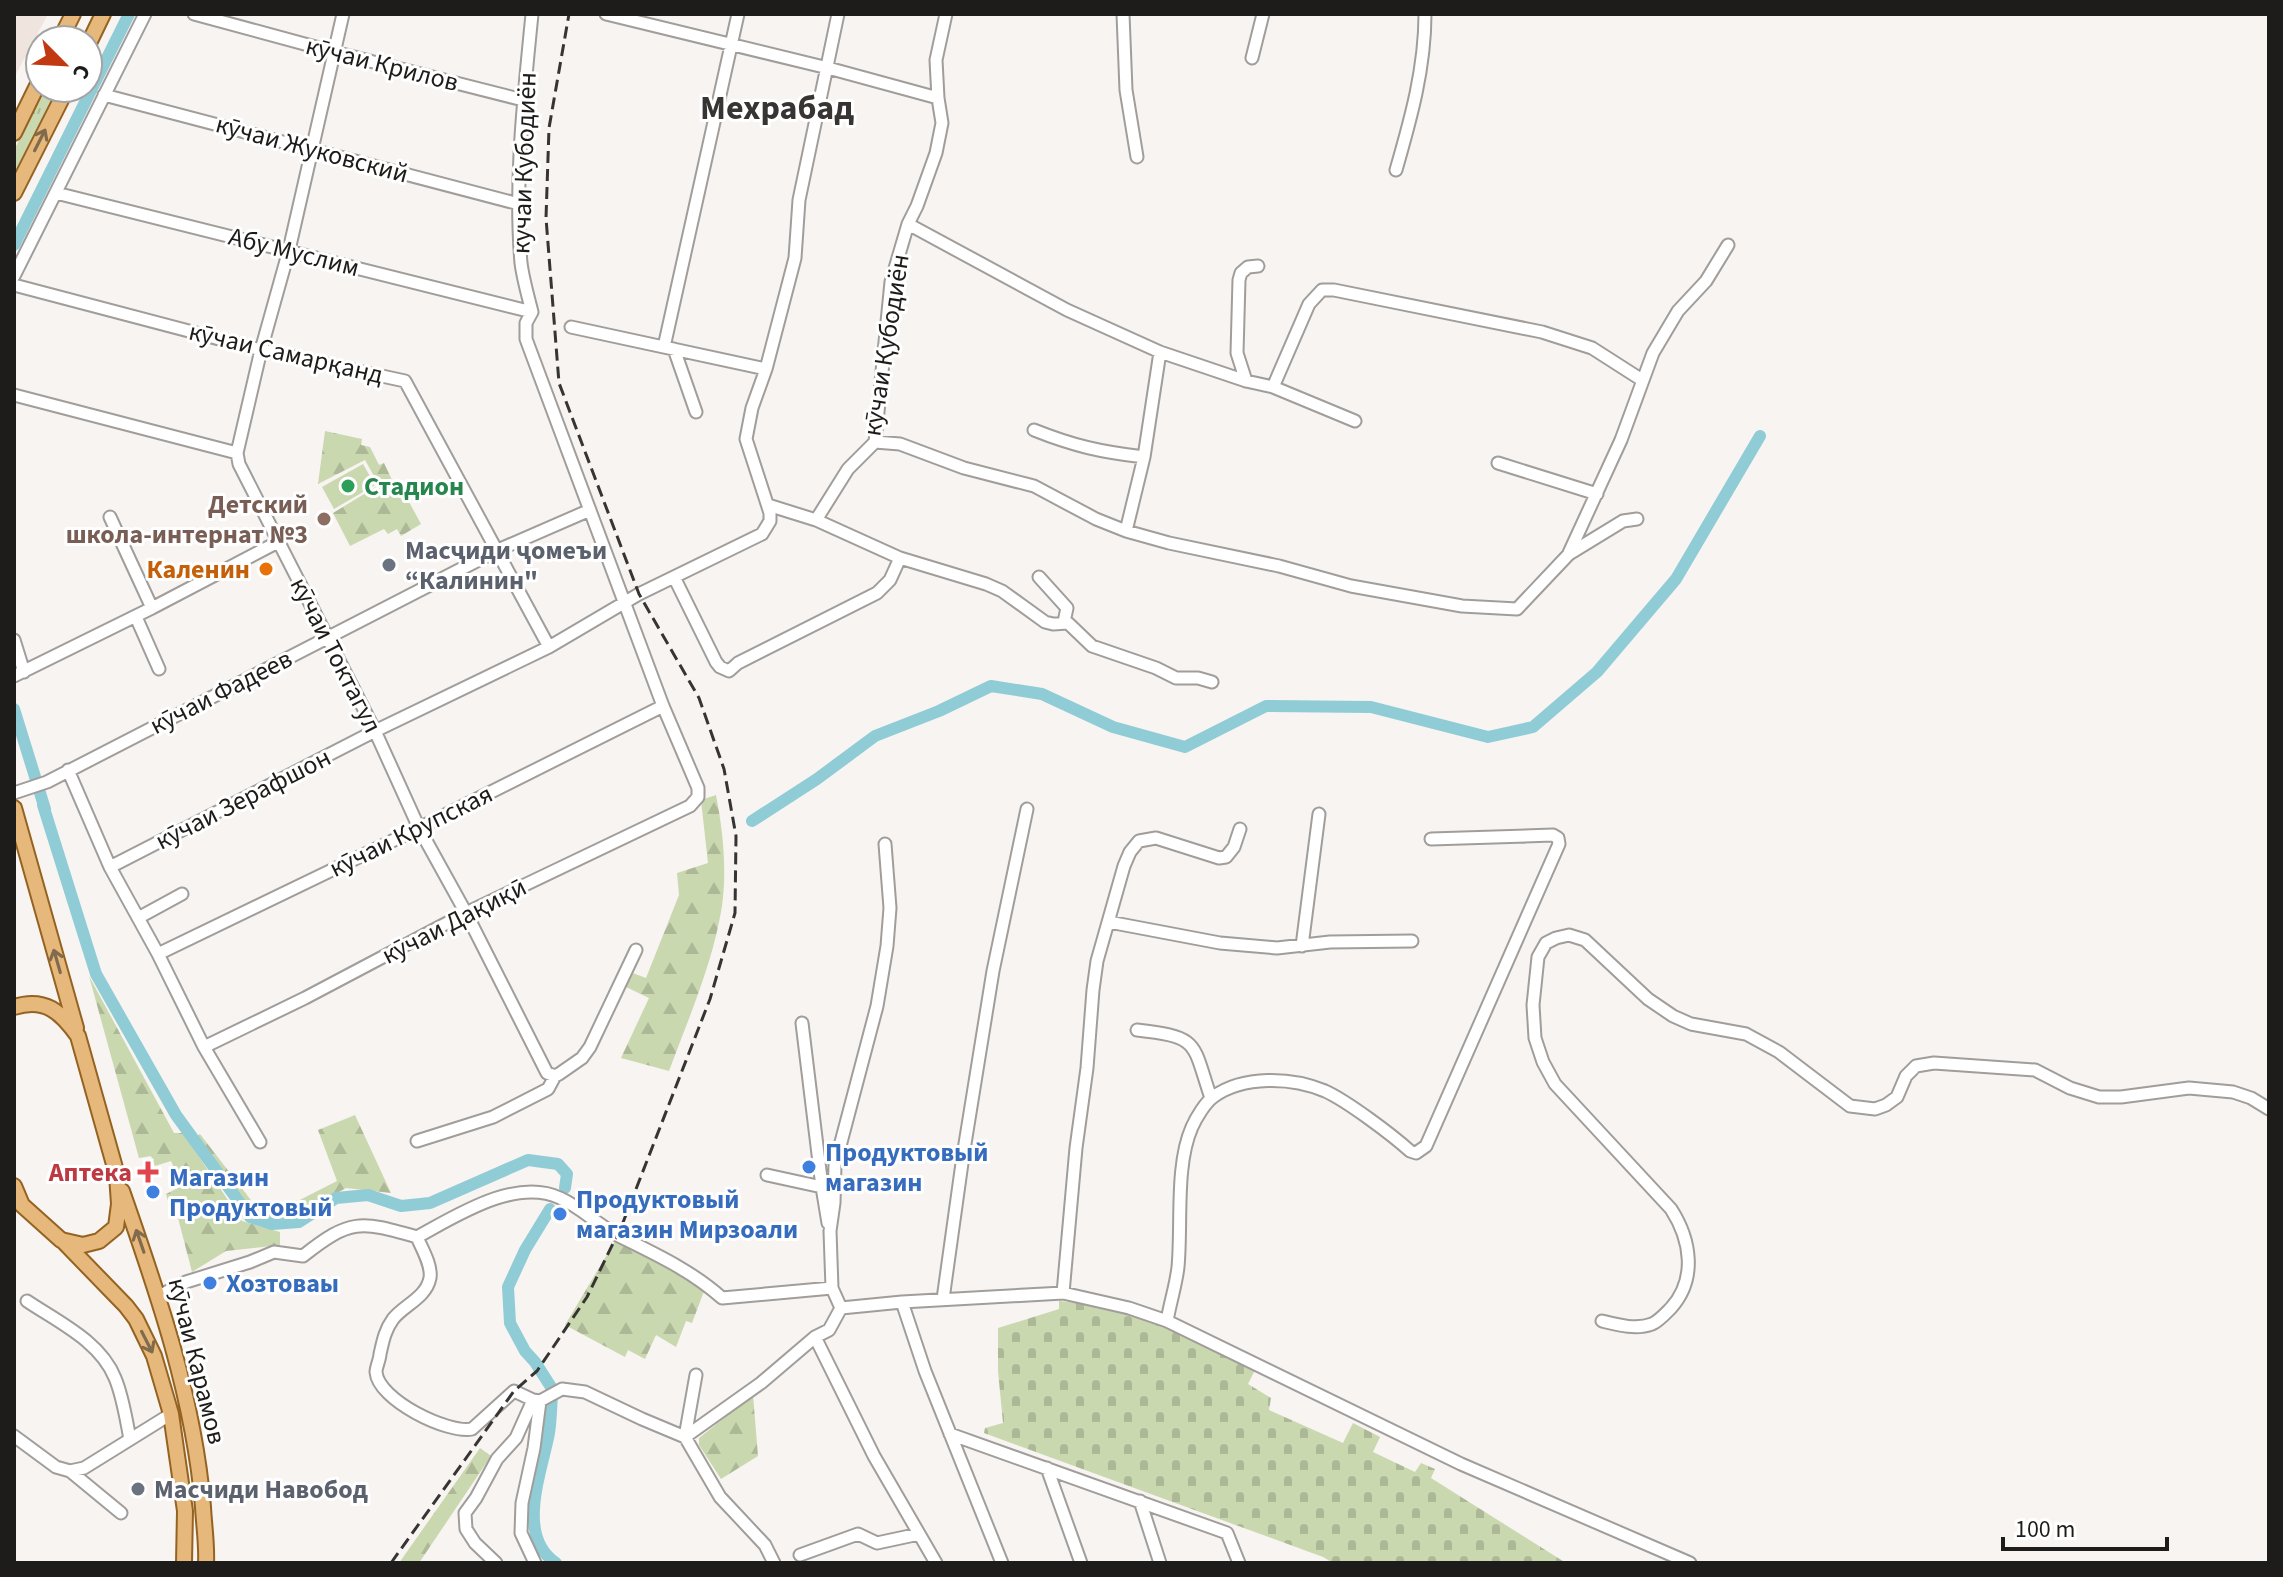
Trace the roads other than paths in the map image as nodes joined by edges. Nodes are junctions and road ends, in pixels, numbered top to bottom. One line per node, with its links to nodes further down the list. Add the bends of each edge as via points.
1 (145, 14): 16 (street)
2 (194, 14): 13 (street, кӯчаи Крилов)
3 (343, 14): 13 (street)
4 (532, 14): 18 (street, кучаи Кубодиён)
5 (606, 14): 12 (street)
6 (738, 14): 12 (street)
7 (838, 14): 15 (street)
8 (946, 14): 17 (street, кӯчаи Қубодиён, via 936,60)
9 (1123, 14): 24 (street, via 1126,90)
10 (1263, 14): 14 (street)
11 (1425, 14): 25 (street, via 1418,93)
12 (732, 45): 15 (street); 37 (street)
13 (334, 52): 18 (street, кӯчаи Крилов); 23 (street)
14 (1252, 58)
15 (828, 68): 17 (street); 40 (street, via 799,200 795,258)
16 (104, 95): 23 (street, кӯчаи Жуковский)
17 (938, 98): 29 (street, кӯчаи Қубодиён, via 940,137)
18 (523, 100): 28 (street, кучаи Кубодиён)
19 (28, 104): 22 (main road)
20 (59, 104): 26 (main road, one-way to 20)
21 (100, 104): 27 (street)
22 (14, 133)
23 (312, 148): 28 (street, кӯчаи Жуковский); 31 (street)
24 (1137, 157)
25 (1396, 170)
26 (14, 193)
27 (56, 193): 31 (street, Абу Муслим); 33 (street)
28 (519, 204): 35 (street, кучаи Кубодиён, via 521,267)
29 (908, 224): 39 (street, via 1067,310); 48 (street, кӯчаи Қубодиён, via 891,282)
30 (1728, 245): 41 (street, via 1719,264 1678,311)
31 (289, 250): 35 (street, Абу Муслим); 38 (street)
32 (1258, 266): 42 (street, via 1248,267 1239,280 1237,353)
33 (14, 276)
34 (14, 285): 38 (street, кӯчаи Самарқанд)
35 (532, 312): 54 (street, кучаи Кубодиён, via 526,339)
36 (571, 327): 37 (street)
37 (669, 348): 40 (street); 45 (street)
38 (261, 350): 49 (street); 60 (street, кӯчаи Самарқанд, via 405,381)
39 (1160, 352): 42 (street); 50 (street)
40 (766, 369): 53 (street, via 746,439)
41 (1642, 380): 43 (street, via 1592,348 1542,332 1322,290 1309,304); 52 (street)
42 (1246, 381): 43 (street)
43 (1273, 387): 46 (street)
44 (14, 395): 49 (street)
45 (696, 412)
46 (1355, 421)
47 (1034, 430): 50 (street, via 1071,445)
48 (875, 442): 57 (street, кӯчаи Қубодиён, via 848,469); 58 (street, via 900,444 1034,486)
49 (237, 453): 59 (street, кӯчаи Токтагул, via 242,474)
50 (1144, 457): 58 (street)
51 (1498, 463): 52 (street)
52 (1597, 494): 61 (street)
53 (768, 505): 57 (street); 63 (street, via 770,521 762,534)
54 (590, 510): 60 (street, кӯчаи Фадеев); 65 (street, кучаи Кубодиён)
55 (110, 517): 66 (street)
56 (1637, 519): 61 (street, via 1623,521)
57 (816, 520): 62 (street)
58 (1126, 531): 61 (street, via 1351,586 1492,609 1517,609)
59 (278, 542): 66 (street); 69 (street, кӯчаи Токтагул)
60 (498, 550): 69 (street, кӯчаи Фадеев); 71 (street, кӯчаи Самарқанд)
61 (1569, 554)
62 (900, 558): 63 (street, via 877,593 729,671 716,662); 68 (street, via 986,584 1045,622)
63 (674, 577): 65 (street)
64 (1039, 577): 68 (street, via 1067,608)
65 (626, 602): 71 (street); 75 (street, кучаи Кубодиён)
66 (152, 608): 67 (street)
67 (136, 617): 72 (street); 73 (street)
68 (1064, 622): 74 (street, via 1092,646 1176,678)
69 (327, 638): 76 (street, кӯчаи Токтагул); 77 (street, кӯчаи Фадеев)
70 (14, 640): 73 (street)
71 (549, 647): 76 (street, кӯчаи Зерафшон)
72 (159, 669)
73 (19, 674)
74 (1212, 682)
75 (663, 706): 78 (street, кучаи Кубодиён); 83 (street, кӯчаи Крупская)
76 (375, 731): 83 (street, кӯчаи Токтагул); 87 (street, кӯчаи Зерафшон)
77 (68, 770): 79 (street, кӯчаи Фадеев); 87 (street)
78 (698, 792): 89 (street, кӯчаи Дақиқӣ, via 690,806)
79 (14, 793)
80 (14, 808): 99 (main road, кӯчаи Карамов, one-way to 80)
81 (1027, 809): 117 (street, via 993,971)
82 (1319, 814): 93 (street)
83 (419, 828): 89 (street, кӯчаи Токтагул); 95 (street, кӯчаи Крупская)
84 (1240, 829): 91 (street, via 1223,858 1156,838 1134,844)
85 (1431, 839): 102 (street, via 1553,835 1559,844 1426,1146 1410,1151 1325,1091 1295,1083 1262,1081)
86 (885, 844): 111 (street, via 887,946 877,1006 835,1165)
87 (110, 867): 90 (street)
88 (182, 894): 90 (street)
89 (466, 913): 100 (street, кӯчаи Дақиқӣ); 101 (street, кӯчаи Токтагул, via 547,1073)
90 (138, 918): 95 (street)
91 (1109, 922): 93 (street, via 1220,943); 115 (street, via 1093,990)
92 (1412, 941): 93 (street)
93 (1302, 946)
94 (636, 950): 101 (street, via 586,1054)
95 (158, 954): 100 (street)
96 (14, 1007): 99 (main road, кӯчаи Карамов, via 41,1004 65,1019)
97 (802, 1023): 109 (street)
98 (1137, 1030): 102 (street, via 1175,1035 1190,1043)
99 (78, 1036): 106 (main road, кӯчаи Карамов)
100 (204, 1047): 105 (street)
101 (555, 1076): 104 (street, via 548,1089 493,1117)
102 (1211, 1098): 121 (street, via 1192,1127 1184,1162 1178,1269)
103 (2269, 1109): 122 (street, via 2233,1092 2189,1088 2099,1097 2035,1070 1934,1063 1916,1066 1886,1105 1850,1106 1746,1034 1673,1016 1585,940 1556,938 1538,957 1533,1005 1543,1062 1555,1084 1671,1209 1683,1228 1689,1254 1687,1278 1666,1313 1651,1324 1630,1327)
104 (417, 1141)
105 (260, 1142)
106 (117, 1175): 113 (main road, кӯчаи Карамов, via 116,1227 99,1241 83,1245); 116 (main road, кӯчаи Карамов, one-way to 106)
107 (767, 1175): 109 (street)
108 (14, 1186): 110 (main road, кӯчаи Карамов)
109 (822, 1187): 111 (street)
110 (18, 1201): 113 (main road, кӯчаи Карамов)
111 (830, 1231): 114 (street)
112 (417, 1237): 114 (street, via 471,1207 527,1191 559,1197 703,1281 722,1298); 116 (street, via 350,1225 303,1256 274,1252); 125 (street, via 430,1277 424,1292 383,1336 376,1371 381,1387 425,1417 465,1430 514,1391)
113 (61, 1240): 126 (main road, кӯчаи Карамов, one-way to 126, via 136,1319 154,1356)
114 (832, 1288): 120 (street)
115 (1063, 1293): 117 (street); 121 (street)
116 (159, 1296): 138 (main road, кӯчаи Карамов, via 190,1412)
117 (943, 1299): 119 (street)
118 (27, 1301): 130 (street, via 86,1339 106,1361 115,1375)
119 (902, 1302): 120 (street); 127 (street)
120 (841, 1308): 123 (street, via 829,1330)
121 (1167, 1321): 147 (street, via 1461,1464)
122 (1602, 1321)
123 (815, 1337): 129 (street); 135 (street)
124 (696, 1375): 129 (street)
125 (536, 1400): 129 (street, via 572,1388); 139 (street, via 465,1513 466,1529); 140 (street, via 521,1533)
126 (171, 1414): 130 (street); 137 (main road, кӯчаи Карамов, via 185,1511)
127 (950, 1434): 131 (street); 143 (street)
128 (14, 1436): 132 (street, via 56,1467)
129 (685, 1437): 141 (street, via 720,1497 765,1545)
130 (130, 1439): 132 (street)
131 (1047, 1468): 133 (street); 144 (street)
132 (70, 1471): 134 (street)
133 (1140, 1501): 145 (street); 146 (street, via 1227,1533)
134 (121, 1513)
135 (919, 1534): 136 (street, via 877,1543 858,1534); 142 (street)
136 (800, 1555)
137 (184, 1563)
138 (206, 1563)
139 (496, 1563)
140 (535, 1563)
141 (774, 1563)
142 (936, 1563)
143 (1002, 1563)
144 (1081, 1563)
145 (1160, 1563)
146 (1239, 1563)
147 (1690, 1563)

